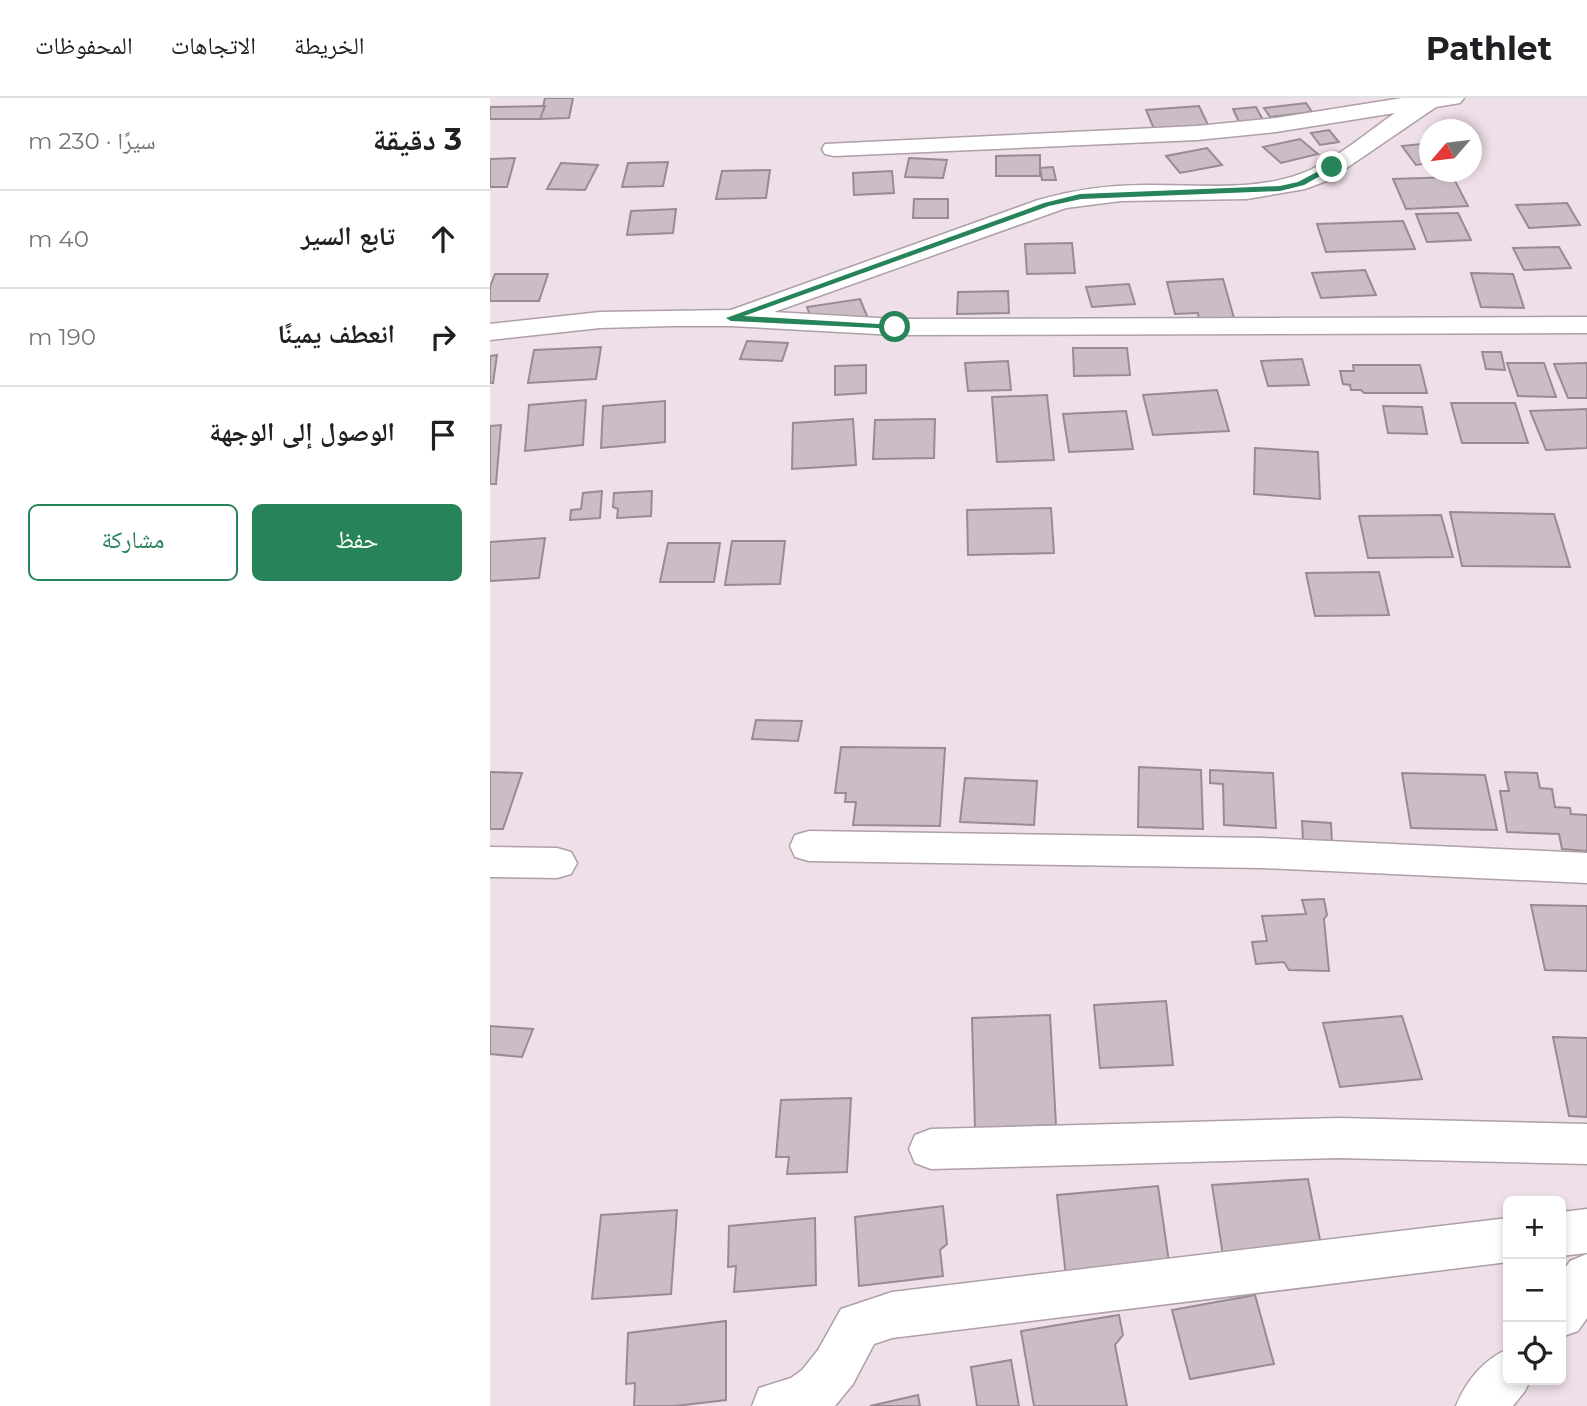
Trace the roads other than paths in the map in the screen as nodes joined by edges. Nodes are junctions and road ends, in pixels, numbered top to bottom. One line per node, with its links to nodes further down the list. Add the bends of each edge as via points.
1 (1436, 99): 2 (street, via 1197,133); 3 (street, via 1301,183 1248,192 1080,196)
2 (834, 149)
3 (731, 318): 4 (street, via 895,327); 5 (street, via 600,320)
4 (1587, 325)
5 (490, 332)
6 (809, 846): 9 (street, via 1262,853)
7 (490, 862): 8 (street)
8 (556, 863)
9 (1587, 868)
10 (1587, 1144): 11 (street, via 1339,1138)
11 (931, 1149)
12 (1587, 1231): 13 (street)
13 (1566, 1233)
14 (1503, 1241): 18 (street, via 892,1315 858,1326 813,1395)
15 (1587, 1277): 16 (street)
16 (1566, 1307)
17 (1503, 1380): 19 (street)
18 (777, 1406)
19 (1481, 1406)

